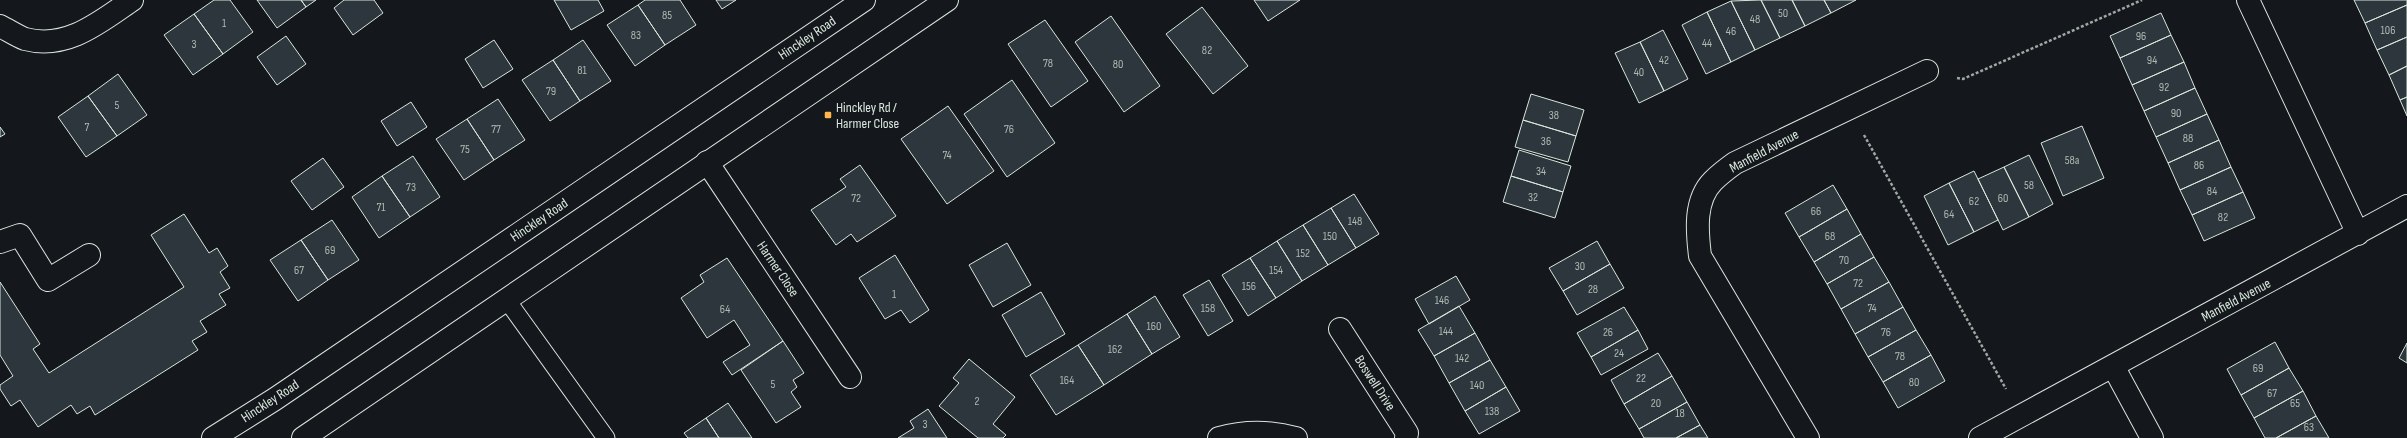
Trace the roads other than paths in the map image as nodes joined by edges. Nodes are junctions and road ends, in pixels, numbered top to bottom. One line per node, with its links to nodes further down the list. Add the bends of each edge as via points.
1 (132, 0): 5 (main road, via 82,34 52,41 25,39)
2 (864, 0): 16 (main road, Hinckley Road, via 275,399)
3 (947, 0): 7 (main road)
4 (2248, 0): 9 (main road)
5 (0, 26)
6 (1927, 71): 22 (main road, Manfield Avenue, via 1736,163 1712,181 1700,205 1697,230 1700,256)
7 (707, 162): 12 (main road); 15 (main road, Harmer Close)
8 (2407, 206): 9 (main road, Manfield Avenue)
9 (2358, 234): 14 (main road, Manfield Avenue)
10 (0, 242): 11 (main road, via 20,235 48,280)
11 (89, 255)
12 (506, 299): 17 (main road); 18 (lane)
13 (1340, 329): 21 (main road, Boswell Drive, via 1407,433)
14 (2113, 366): 23 (main road, Manfield Avenue); 24 (main road)
15 (850, 377)
16 (213, 438)
17 (303, 438)
18 (606, 438)
19 (1219, 438): 20 (main road, via 1237,433 1267,432)
20 (1296, 438)
21 (1406, 438)
22 (1808, 438)
23 (1980, 438)
24 (2152, 438)

